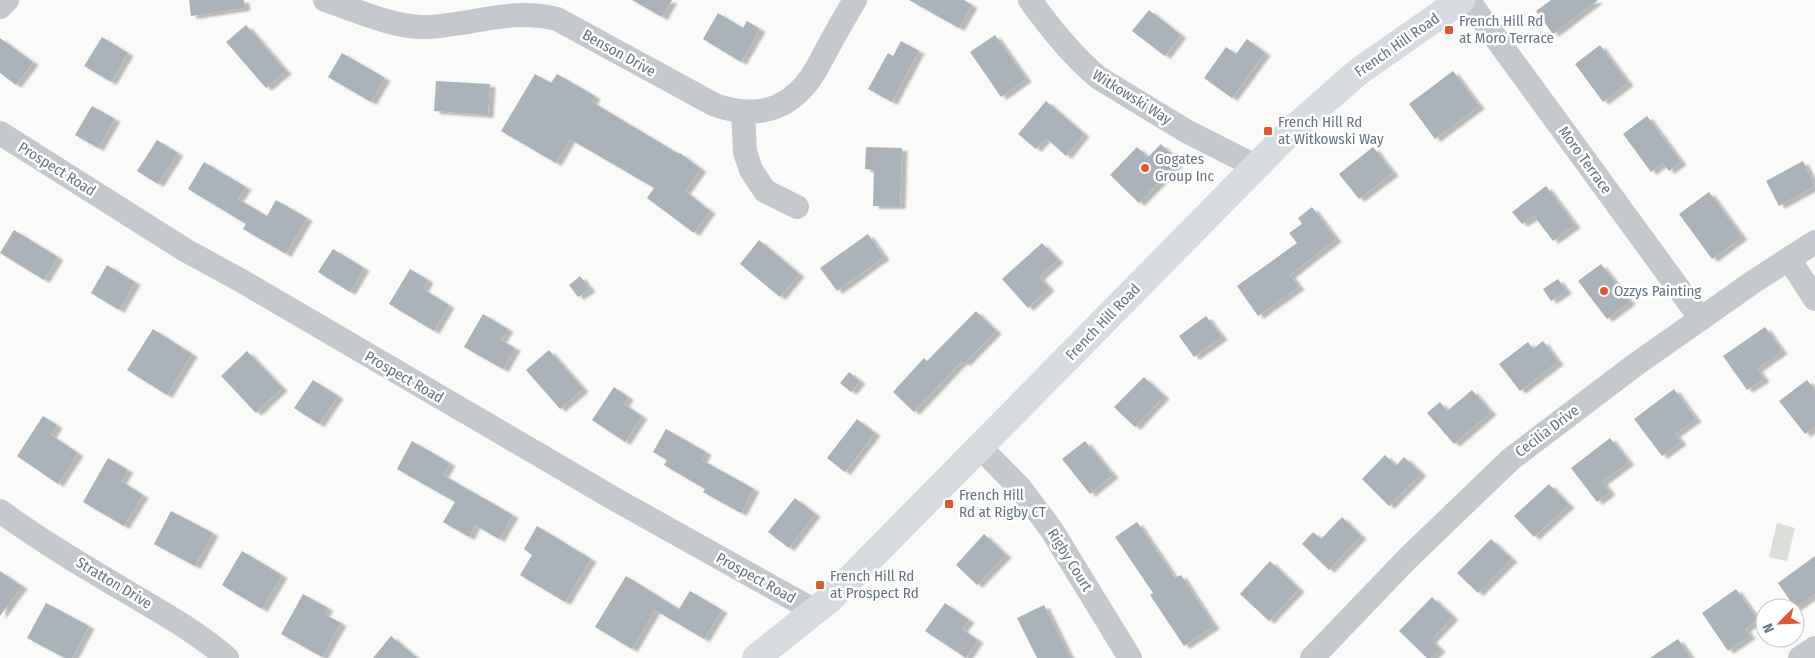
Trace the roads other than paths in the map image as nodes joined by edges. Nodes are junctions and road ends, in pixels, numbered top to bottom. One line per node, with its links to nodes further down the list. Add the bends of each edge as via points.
1 (8, 0): 7 (street)
2 (325, 0): 8 (street, Benson Drive, via 407,26 424,27 540,14 557,19 715,105)
3 (854, 0): 8 (street, Benson Drive, via 808,83 782,104)
4 (1030, 0): 10 (street, Witkowski Way, via 1059,38 1099,78 1186,130)
5 (1461, 0): 10 (main road, French Hill Road, via 1358,72)
6 (1468, 0): 15 (street, Moro Terrace)
7 (0, 7)
8 (743, 112): 11 (street, via 745,152 751,170 765,191)
9 (0, 133): 18 (street, Prospect Road, via 185,250)
10 (1255, 166): 16 (main road, French Hill Road)
11 (797, 207)
12 (1815, 242): 13 (street, Cecilia Drive)
13 (1789, 259): 14 (street); 15 (street, Cecilia Drive)
14 (1815, 299)
15 (1701, 319): 23 (street, Cecilia Drive, via 1511,459 1408,558)
16 (980, 447): 18 (main road, French Hill Road, via 884,547); 22 (street, Rigby Court, via 1020,488 1051,529)
17 (0, 511): 20 (street, Stratton Drive, via 55,548 175,619)
18 (815, 612): 21 (main road, French Hill Road)
19 (1815, 648): 24 (street)
20 (227, 658)
21 (756, 658)
22 (1130, 658)
23 (1312, 658)
24 (1800, 658)

